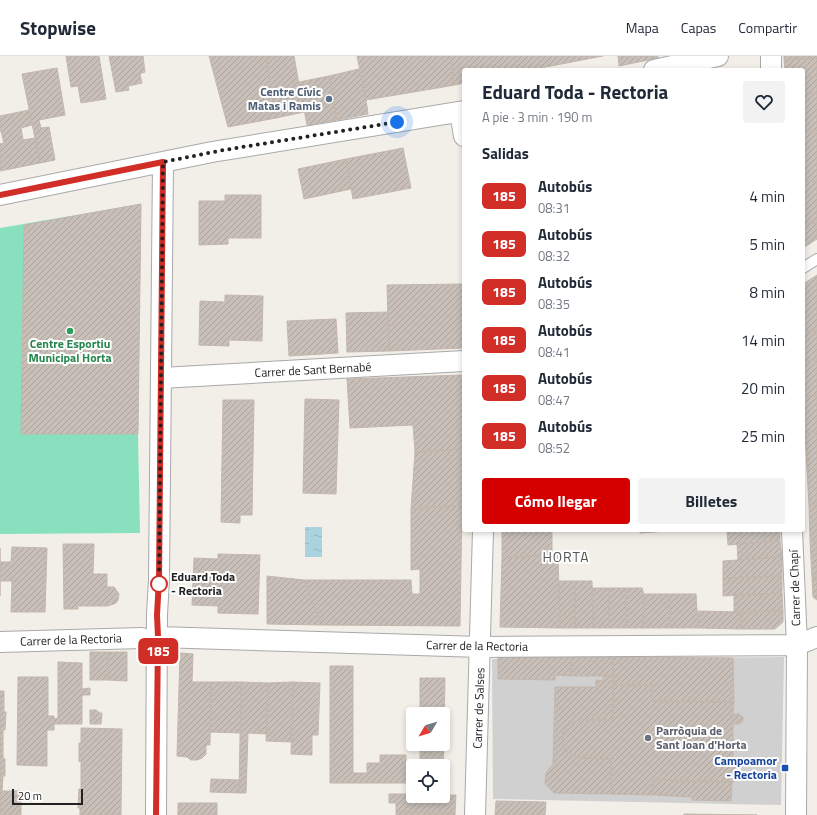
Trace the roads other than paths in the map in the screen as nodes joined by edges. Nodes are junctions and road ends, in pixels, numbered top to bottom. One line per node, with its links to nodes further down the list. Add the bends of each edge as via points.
1 (718, 56): 3 (street)
2 (770, 56): 4 (street)
3 (663, 68)
4 (771, 68)
5 (462, 111): 6 (street)
6 (163, 162): 7 (street); 11 (street)
7 (0, 195)
8 (817, 259): 9 (lane)
9 (805, 267)
10 (462, 361): 11 (street, Carrer de Sant Bernabé)
11 (161, 378): 15 (street, via 159,579 157,615)
12 (483, 532): 18 (street, Carrer de Salses)
13 (792, 532): 17 (street, Carrer de Chapí)
14 (817, 637): 17 (street)
15 (150, 638): 16 (street, Carrer de la Rectoria); 18 (street, Carrer de la Rectoria); 19 (street)
16 (0, 642)
17 (797, 645): 18 (street, Carrer de la Rectoria); 21 (street, Carrer de Chapí)
18 (480, 647): 20 (street, Carrer de Salses)
19 (156, 815)
20 (475, 815)
21 (796, 815)

